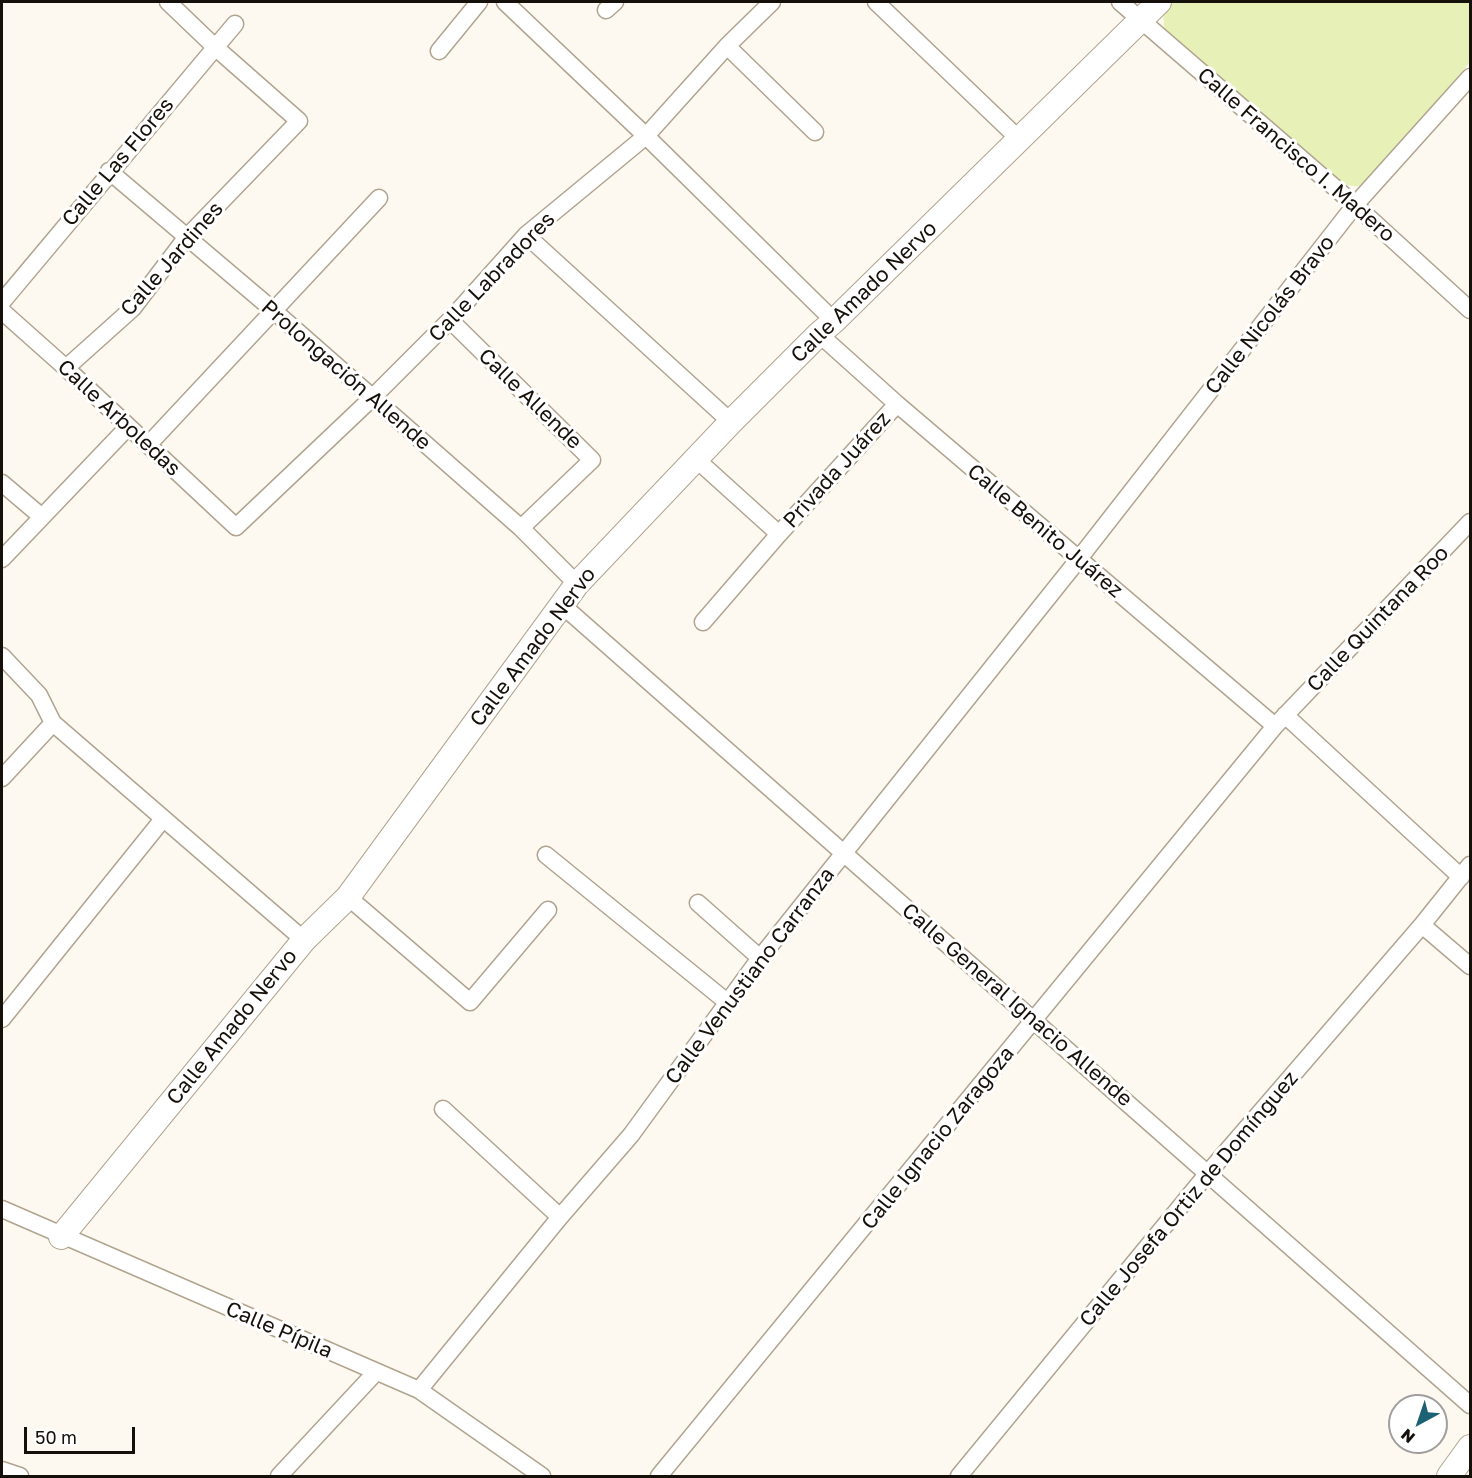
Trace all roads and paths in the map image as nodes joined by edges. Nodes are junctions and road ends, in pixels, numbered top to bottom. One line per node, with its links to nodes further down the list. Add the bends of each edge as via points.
1 (168, 2): 11 (street)
2 (479, 2): 12 (street)
3 (505, 2): 15 (street, Calle Benito Juárez)
4 (772, 2): 10 (street, Calle Labradores)
5 (876, 2): 16 (street)
6 (1120, 2): 8 (street, Calle Francisco I. Madero)
7 (1159, 2): 8 (street, Calle Amado Nervo)
8 (1141, 21): 16 (street, Calle Amado Nervo); 19 (street, Calle Francisco I. Madero)
9 (235, 24): 11 (street, Calle Las Flores)
10 (727, 46): 14 (street); 15 (street, Calle Labradores)
11 (215, 47): 17 (street, Calle Las Flores); 21 (street, Calle Jardines, via 299,121)
12 (439, 51)
13 (1470, 77): 19 (street, Calle Nicolás Bravo)
14 (815, 132)
15 (646, 136): 20 (street, Calle Labradores); 27 (street, Calle Benito Juárez)
16 (1020, 140): 27 (street, Calle Amado Nervo)
17 (109, 171): 21 (street, Prolongación Allende); 22 (street, Calle Las Flores)
18 (379, 198): 23 (street)
19 (1355, 205): 24 (street, Calle Francisco I. Madero); 42 (street, Calle Nicolás Bravo)
20 (526, 235): 26 (street, Calle Labradores); 31 (street)
21 (186, 238): 23 (street, Prolongación Allende); 28 (street, Calle Jardines, via 133,308)
22 (2, 302)
23 (273, 310): 29 (street, Prolongación Allende); 33 (street)
24 (1470, 310)
25 (2, 311): 28 (street, Calle Arboledas)
26 (450, 321): 29 (street, Calle Labradores); 39 (street, Calle Allende, via 592,459)
27 (826, 328): 30 (street, Calle Benito Juárez); 31 (street, Calle Amado Nervo)
28 (66, 368): 32 (street, Calle Arboledas)
29 (372, 398): 38 (street, Calle Labradores); 39 (street, Prolongación Allende)
30 (897, 404): 40 (street, Privada Juárez); 42 (street, Calle Benito Juárez)
31 (731, 422): 34 (street, Calle Amado Nervo)
32 (128, 427): 33 (street, Calle Arboledas); 36 (street)
33 (148, 445): 38 (street, Calle Arboledas)
34 (696, 459): 40 (street, Privada Juárez); 43 (street, Calle Amado Nervo)
35 (2, 483): 36 (street)
36 (42, 517): 41 (street)
37 (1470, 522): 47 (street, Calle Quintana Roo)
38 (236, 527)
39 (521, 528): 43 (street, Prolongación Allende)
40 (779, 534): 45 (street)
41 (2, 558)
42 (1078, 560): 47 (street, Calle Benito Juárez); 51 (street, Calle Venustiano Carranza)
43 (577, 584): 44 (street, Calle Amado Nervo)
44 (562, 605): 51 (street, Calle General Ignacio Allende); 54 (street, Calle Amado Nervo)
45 (703, 622)
46 (2, 656): 48 (street, via 39,694)
47 (1280, 721): 53 (street, Calle Benito Juárez); 63 (street, Calle Ignacio Zaragoza)
48 (53, 723): 49 (street); 50 (street)
49 (2, 778)
50 (163, 819): 58 (street); 62 (street)
51 (844, 853): 59 (street, Calle Venustiano Carranza); 63 (street, Calle General Ignacio Allende)
52 (546, 855): 61 (street)
53 (1466, 871): 57 (street, Calle Josefa Ortiz de Domínguez)
54 (348, 897): 56 (street, via 470,1002); 58 (street, Calle Amado Nervo)
55 (698, 903): 59 (street)
56 (548, 910)
57 (1422, 925): 60 (street); 65 (street, Calle Josefa Ortiz de Domínguez)
58 (304, 940): 68 (street, Calle Amado Nervo)
59 (760, 958): 61 (street, Calle Venustiano Carranza)
60 (1470, 966)
61 (727, 1002): 67 (street, Calle Venustiano Carranza, via 631,1135)
62 (2, 1019)
63 (1034, 1020): 65 (street, Calle General Ignacio Allende); 77 (street, Calle Ignacio Zaragoza)
64 (443, 1109): 67 (street)
65 (1208, 1173): 71 (street, Calle General Ignacio Allende); 78 (street, Calle Josefa Ortiz de Domínguez)
66 (2, 1209): 68 (street, Calle Pípila)
67 (560, 1217): 70 (street, Calle Venustiano Carranza)
68 (61, 1237): 69 (street, Calle Pípila)
69 (376, 1372): 70 (street, Calle Pípila); 75 (street)
70 (419, 1390): 76 (street, Calle Pípila)
71 (1470, 1405)
72 (1470, 1447): 79 (street)
73 (2, 1470): 74 (street)
74 (20, 1476)
75 (279, 1476)
76 (542, 1476)
77 (659, 1476)
78 (959, 1476)
79 (1449, 1476)

